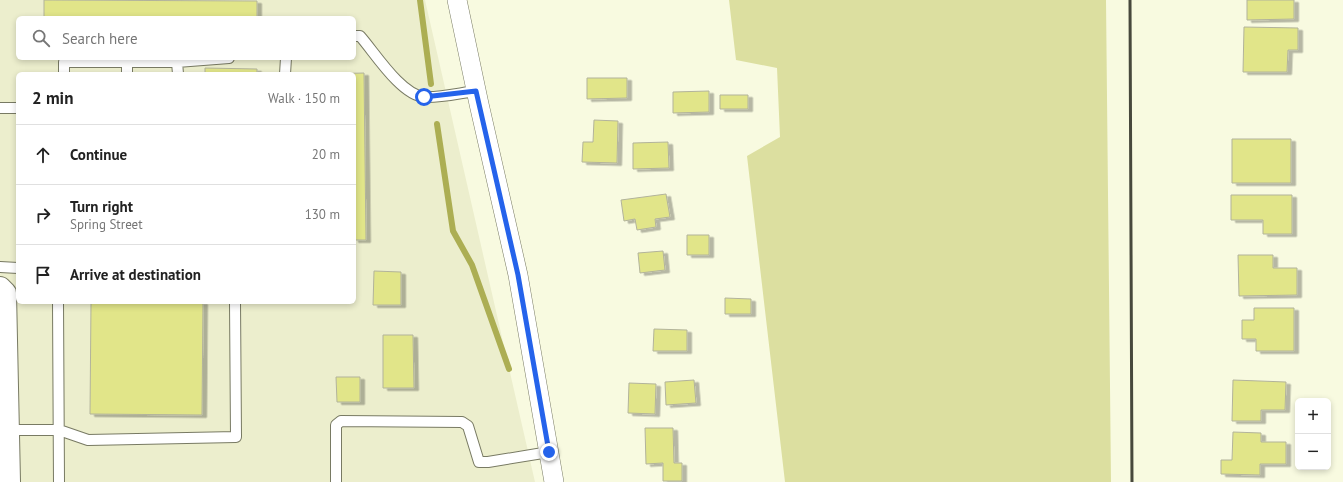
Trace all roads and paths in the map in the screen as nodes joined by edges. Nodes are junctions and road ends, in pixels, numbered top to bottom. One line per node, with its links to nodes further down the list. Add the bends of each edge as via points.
1 (457, 0): 11 (street)
2 (356, 36): 11 (lane, via 360,36 404,88 413,94 424,97)
3 (203, 60): 5 (lane)
4 (286, 60): 10 (lane)
5 (177, 62): 6 (lane); 9 (lane)
6 (127, 63): 7 (lane, via 64,62); 8 (lane)
7 (64, 72)
8 (127, 72)
9 (178, 72)
10 (285, 72)
11 (476, 91): 21 (street, via 518,275)
12 (0, 108): 13 (lane)
13 (16, 108)
14 (0, 267): 15 (lane)
15 (16, 268)
16 (0, 288): 19 (highway, via 5,293)
17 (58, 304): 20 (lane)
18 (235, 304): 20 (lane, via 236,437 88,440)
19 (8, 430): 20 (lane); 22 (highway)
20 (59, 430): 23 (lane)
21 (549, 452): 24 (lane, via 479,462 468,426 462,422 341,421 336,425); 25 (street)
22 (8, 482)
23 (59, 482)
24 (336, 482)
25 (554, 482)

